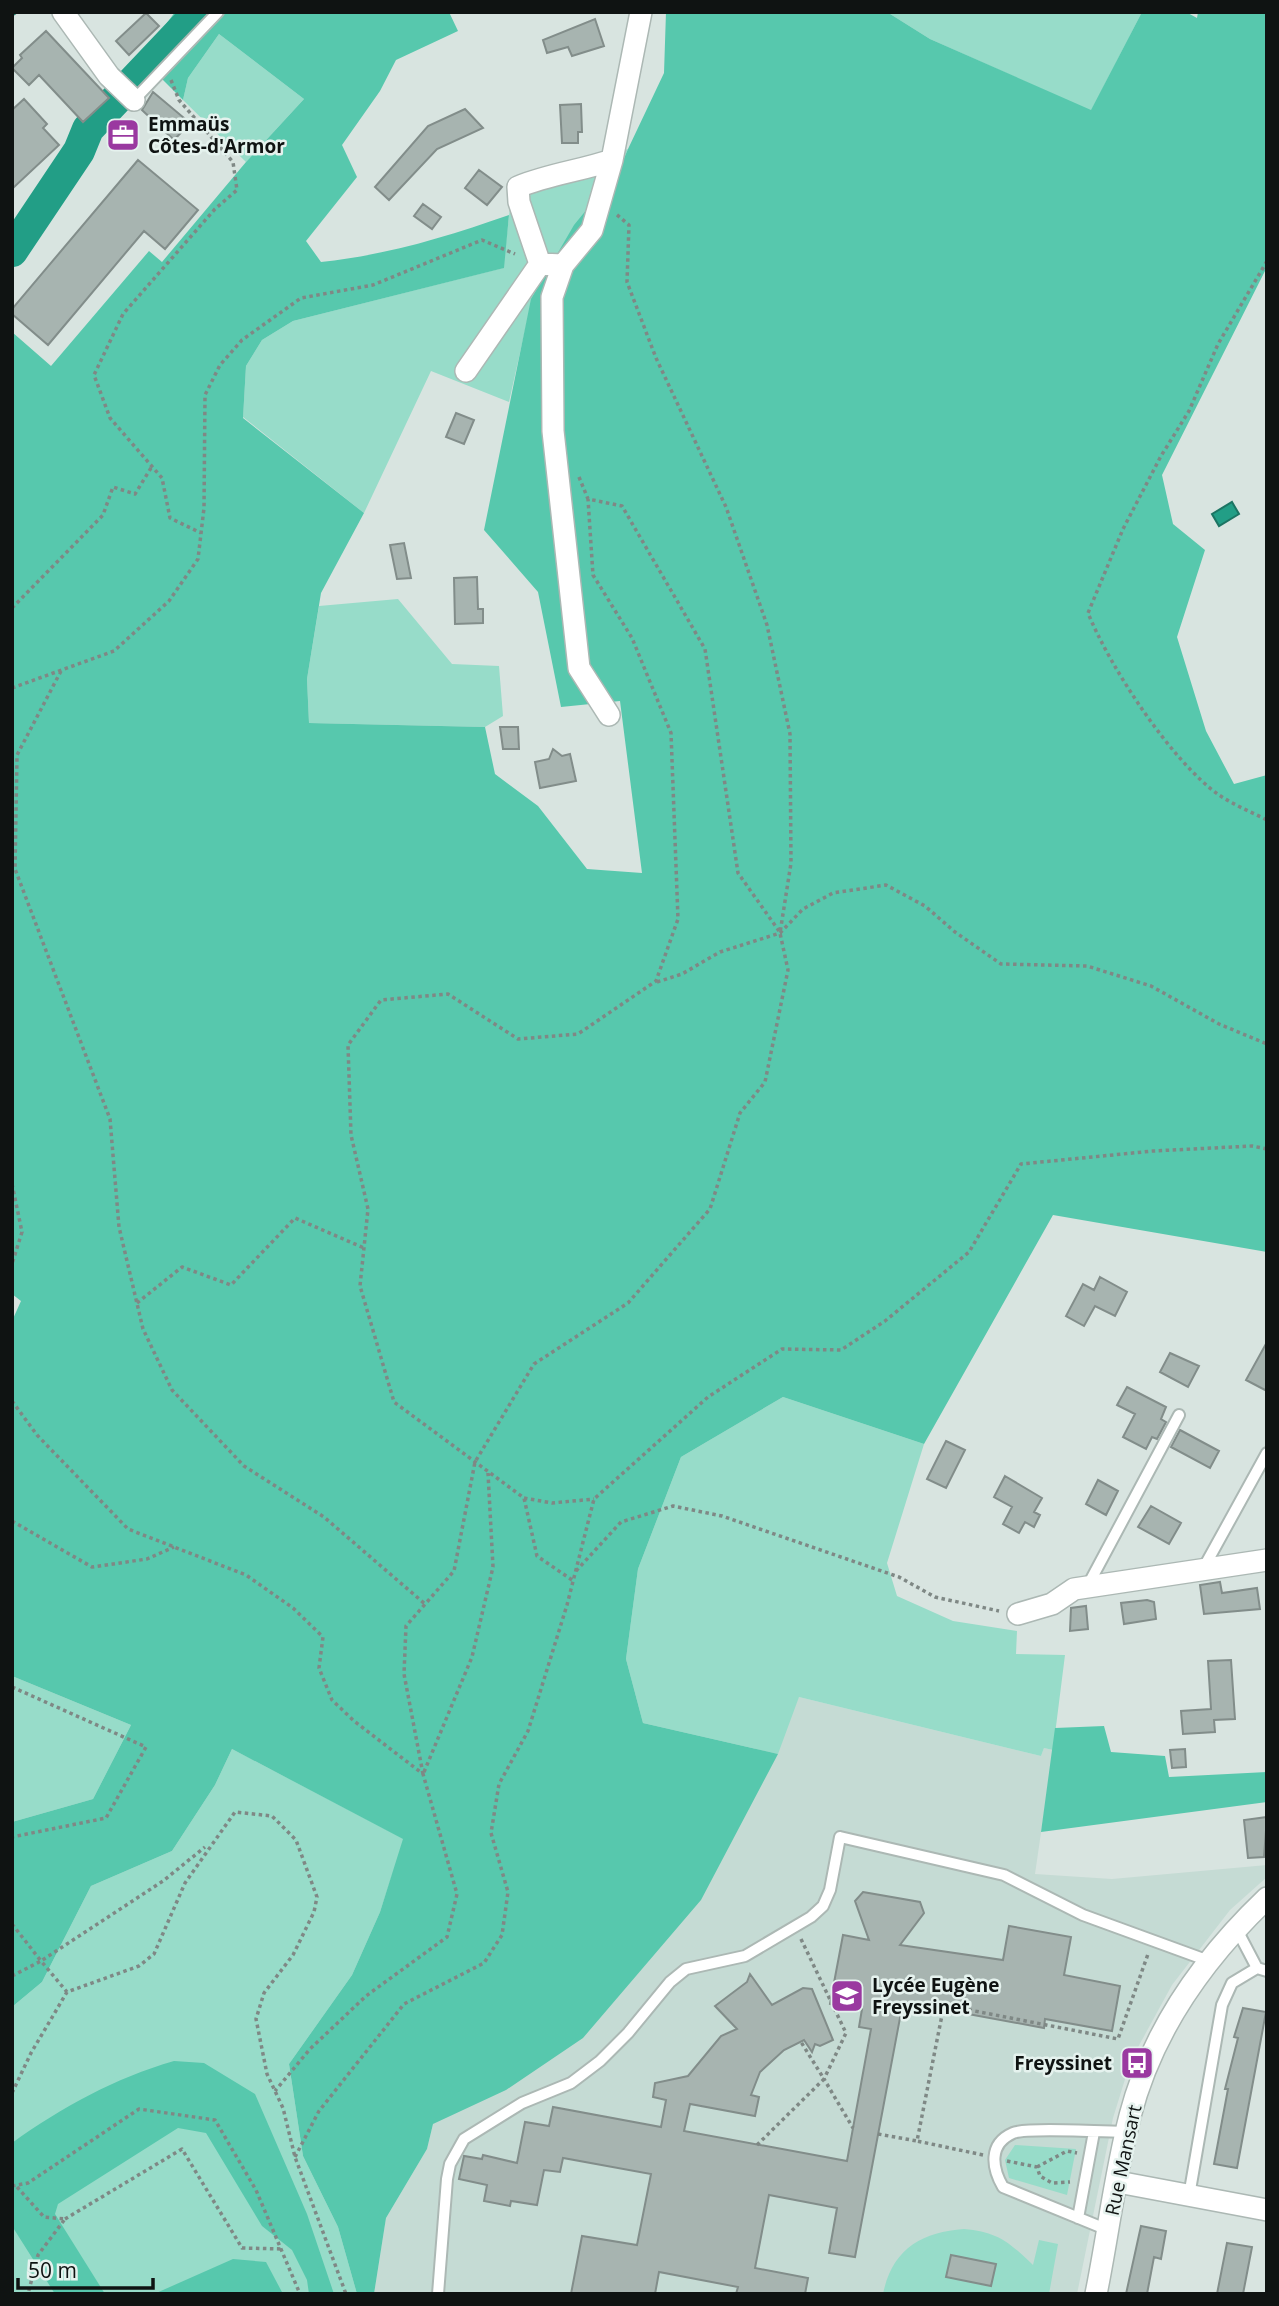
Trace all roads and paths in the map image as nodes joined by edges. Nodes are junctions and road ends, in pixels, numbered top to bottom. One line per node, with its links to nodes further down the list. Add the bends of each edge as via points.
1 (63, 12): 5 (street, via 109,76)
2 (218, 12): 4 (lane)
3 (641, 12): 6 (street)
4 (166, 68): 5 (lane); 14 (path, via 179,100 233,162 237,190 123,314 94,375 110,418)
5 (134, 100)
6 (611, 160): 7 (street); 9 (street, via 582,171 547,174 518,187)
7 (600, 201): 10 (street, via 592,230); 23 (path, via 629,225 627,282 656,358 726,507 767,625 790,734 791,863)
8 (1267, 261): 11 (path)
9 (540, 264): 10 (street); 13 (street); 17 (path, via 482,240 373,285 302,298 242,340 220,365 205,395)
10 (563, 265): 21 (street, via 552,297 553,430 579,668)
11 (1262, 269): 12 (path); 22 (path, via 1218,344 1189,411 1130,517 1088,613 1100,642 1161,737 1218,794)
12 (1267, 272)
13 (466, 371)
14 (152, 467): 17 (path, via 162,478 170,518); 18 (path, via 135,494 113,487 103,515)
15 (578, 475): 16 (path)
16 (588, 499): 23 (path, via 622,506 705,649 738,873); 24 (path, via 593,575 632,638 671,733 678,919)
17 (201, 533): 19 (path, via 198,559 169,601 114,651)
18 (12, 608)
19 (61, 671): 20 (path); 30 (path, via 17,755 15,869 110,1119 119,1227)
20 (12, 688)
21 (609, 715)
22 (1267, 820)
23 (780, 933): 24 (path, via 720,952 682,974); 25 (path, via 803,909 833,893 886,885 925,906 1001,964 1087,966 1151,986); 34 (path, via 788,970 765,1082 740,1113 710,1209 628,1303 534,1364)
24 (652, 984): 28 (path, via 578,1034 518,1039 448,994 381,1000 348,1045 351,1135 368,1209)
25 (1267, 1044)
26 (1267, 1149): 37 (path, via 1153,1151 1021,1164 969,1252 885,1321 841,1350 782,1349 708,1397)
27 (12, 1184): 29 (path, via 22,1232)
28 (364, 1248): 30 (path, via 295,1218 231,1284 182,1267); 34 (path, via 360,1286 394,1402)
29 (12, 1264)
30 (137, 1303): 45 (path, via 143,1329 172,1390 244,1466 324,1517)
31 (12, 1401): 39 (path, via 37,1436 128,1529)
32 (1179, 1415): 44 (lane)
33 (1267, 1453): 41 (lane)
34 (475, 1462): 35 (path); 45 (path, via 454,1571)
35 (488, 1472): 36 (path); 48 (path, via 493,1567 472,1657)
36 (524, 1498): 37 (path, via 552,1503); 43 (path, via 537,1556)
37 (594, 1499): 42 (path)
38 (12, 1521): 39 (path, via 92,1567 147,1559)
39 (174, 1547): 48 (path, via 246,1575 293,1608 323,1637 319,1668 332,1700)
40 (1267, 1560): 41 (street)
41 (1203, 1569): 44 (street)
42 (575, 1572): 43 (path); 46 (path, via 621,1522 673,1506 808,1543 899,1577 935,1597)
43 (573, 1580): 72 (path, via 528,1731 499,1784 491,1833 508,1892 502,1935 484,1963 404,2004 319,2111)
44 (1087, 1587): 46 (street)
45 (425, 1604): 48 (path, via 406,1626 404,1674)
46 (1018, 1614)
47 (12, 1687): 49 (path, via 146,1747 106,1818)
48 (423, 1774): 63 (path, via 457,1894 447,1937 366,1996 310,2049)
49 (12, 1838)
50 (212, 1842): 56 (path, via 163,1881); 60 (path, via 184,1883 154,1954 139,1966); 63 (path, via 235,1812 272,1816 296,1840 317,1897 309,1923 293,1955 264,1993 256,2019)
51 (1267, 1898): 54 (street, Rue Mansart)
52 (12, 1924): 56 (path)
53 (795, 1927): 55 (lane, via 824,1906 840,1837 1004,1875 1083,1915); 62 (path, via 846,2033); 87 (lane, via 745,1956 686,1969 628,2033 571,2083 522,2103 464,2139 447,2179)
54 (1236, 1928): 57 (street, Rue Mansart); 58 (lane)
55 (1152, 1941): 57 (lane); 69 (path, via 1118,2039 944,2005)
56 (41, 1961): 59 (path); 60 (path)
57 (1209, 1961): 67 (street, Rue Mansart, via 1167,2025 1143,2076)
58 (1262, 1969): 77 (lane, via 1232,1983 1222,2005)
59 (12, 1976)
60 (67, 1992): 64 (path)
61 (801, 2042): 62 (path)
62 (824, 2079): 65 (path); 70 (path)
63 (275, 2091): 72 (path, via 284,2108)
64 (12, 2093)
65 (853, 2128)
66 (1094, 2132): 67 (lane); 71 (lane); 73 (lane, via 1014,2132 996,2147)
67 (1127, 2132): 75 (street, Rue Mansart)
68 (878, 2134): 69 (path)
69 (918, 2141): 73 (path)
70 (757, 2144)
71 (1090, 2154): 74 (path, via 1067,2151); 78 (lane)
72 (295, 2157): 86 (path)
73 (994, 2158): 74 (path); 80 (lane, via 992,2166 1003,2187)
74 (1037, 2167): 78 (path, via 1040,2176 1052,2183 1070,2181 1073,2196)
75 (1118, 2182): 77 (street); 82 (street, Rue Mansart)
76 (15, 2187): 81 (path, via 44,2217); 83 (path, via 139,2109 215,2120 256,2190)
77 (1189, 2196): 79 (street)
78 (1081, 2200): 80 (lane)
79 (1267, 2210)
80 (1078, 2218): 82 (lane)
81 (65, 2219): 83 (path, via 182,2149 242,2248); 84 (path, via 38,2255)
82 (1108, 2230): 88 (street, Rue Mansart)
83 (282, 2249): 85 (path)
84 (28, 2294)
85 (300, 2294)
86 (346, 2294)
87 (438, 2294)
88 (1096, 2294)

